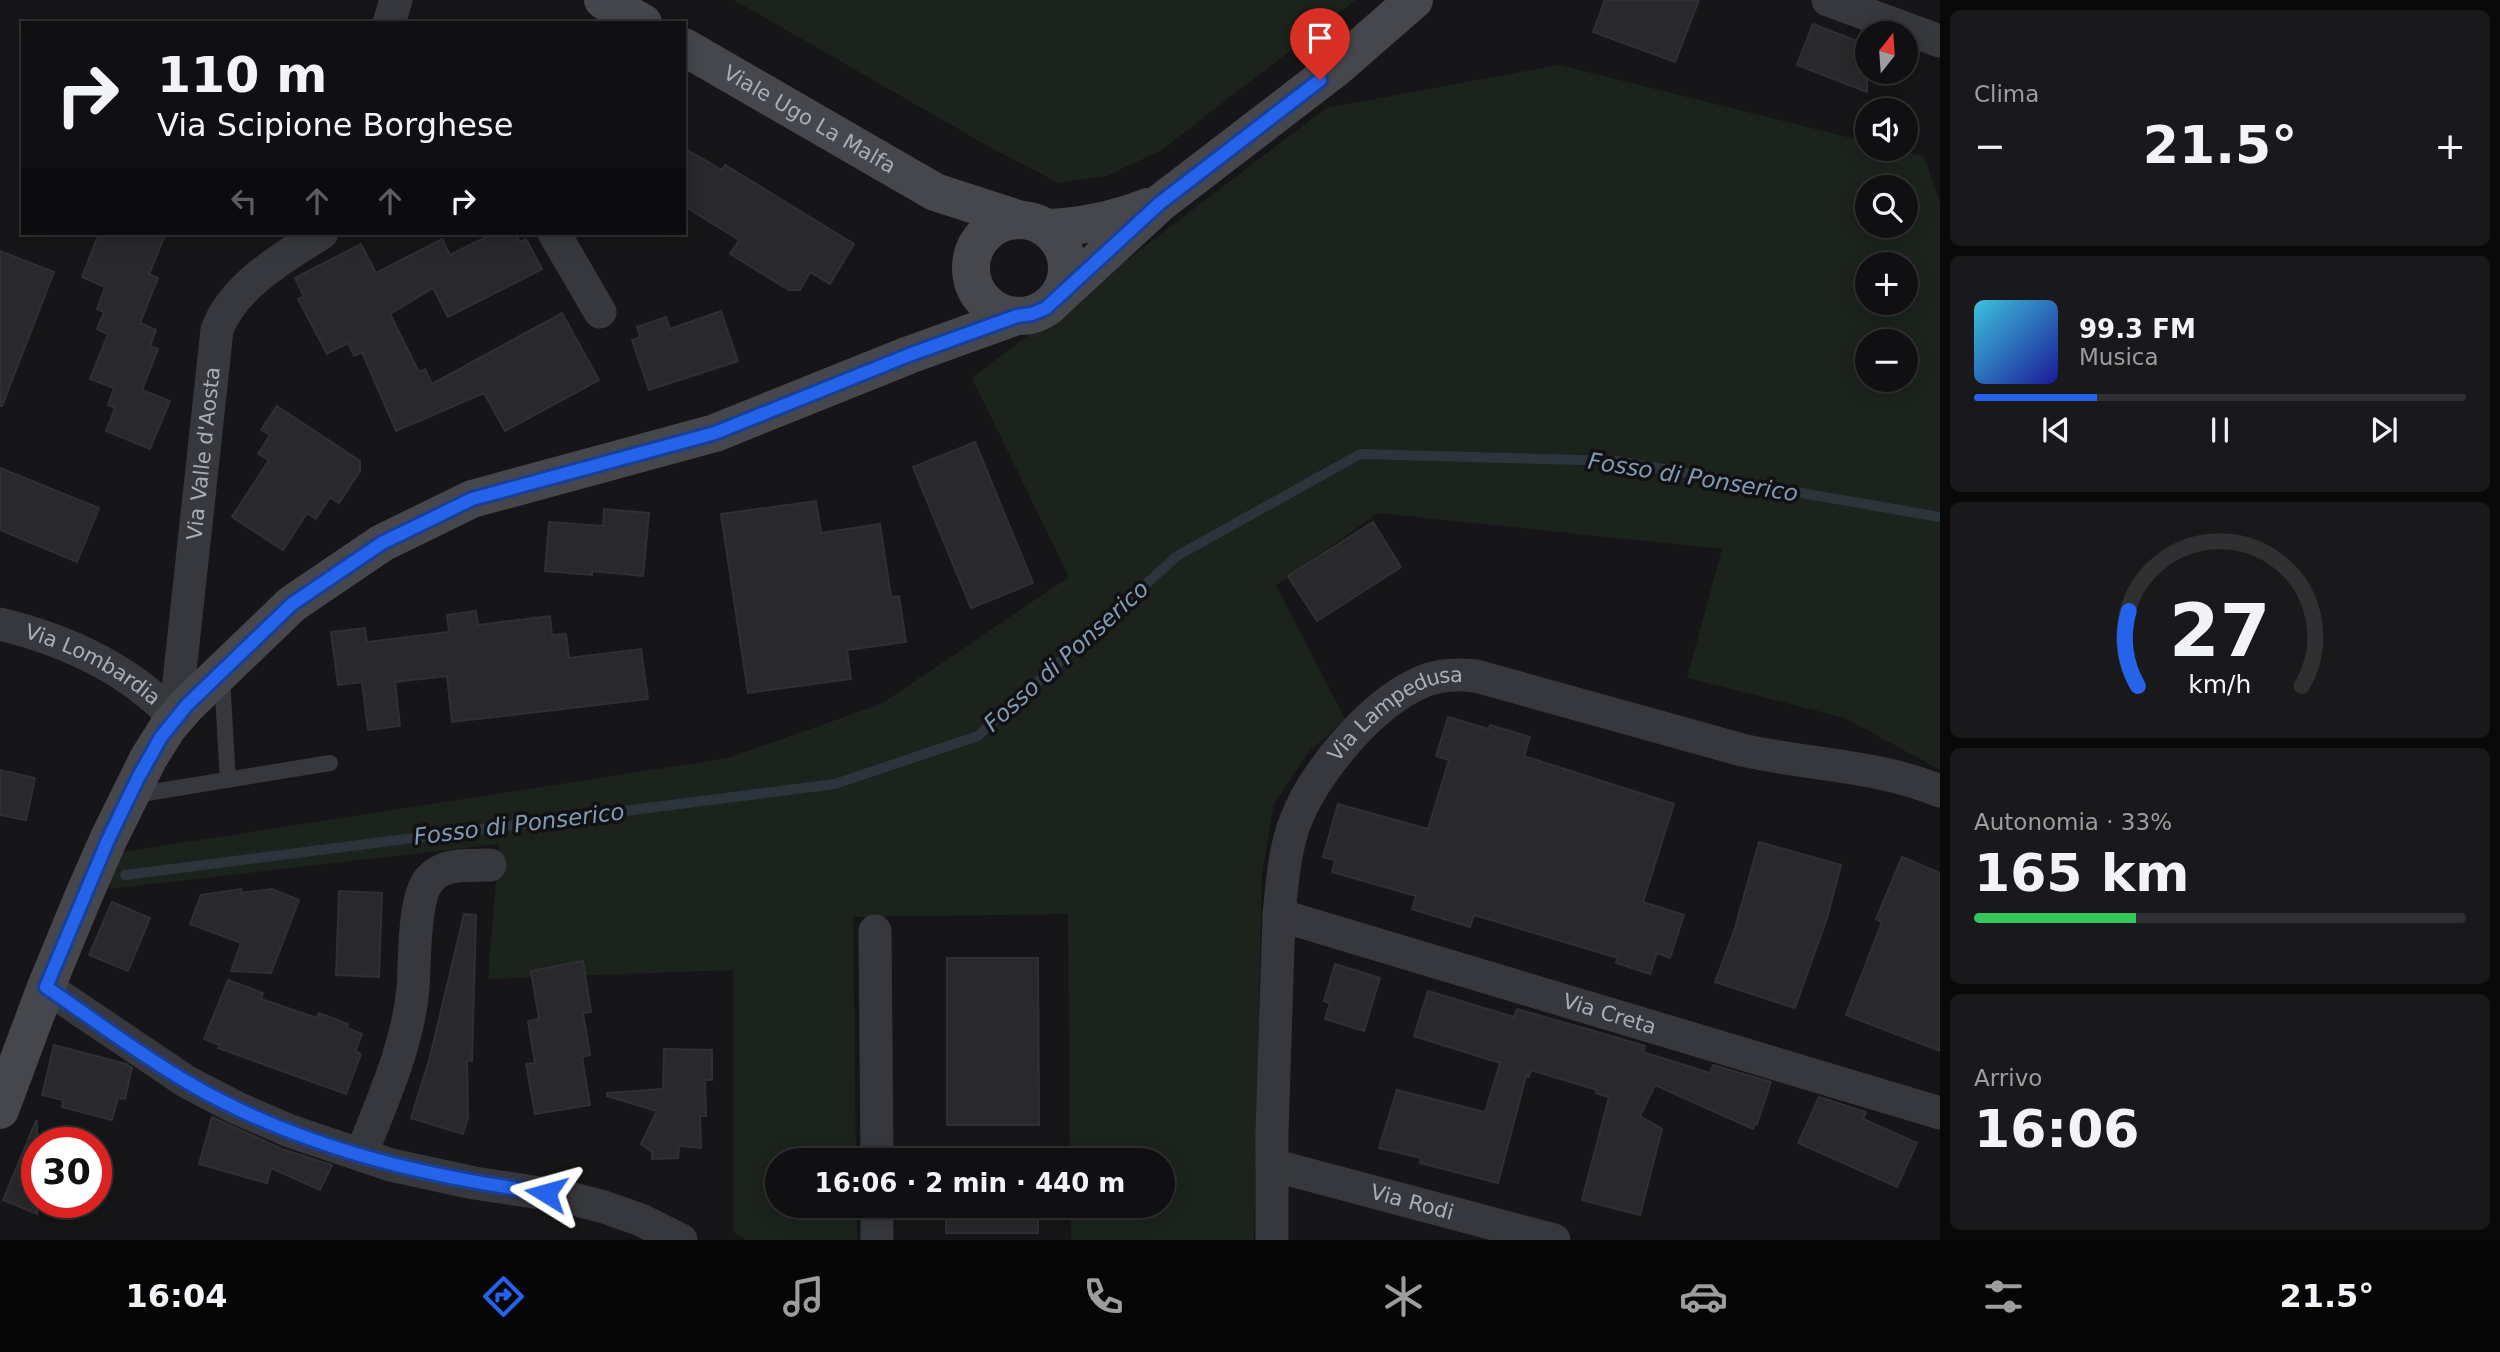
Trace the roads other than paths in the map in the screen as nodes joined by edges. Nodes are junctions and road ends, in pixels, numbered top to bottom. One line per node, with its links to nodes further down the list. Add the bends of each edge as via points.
1 (396, 0): 5 (street)
2 (603, 0): 6 (main road)
3 (1414, 0): 10 (main road, via 1336,68)
4 (1828, 0): 7 (street)
5 (390, 21)
6 (640, 21)
7 (1940, 41)
8 (686, 48): 9 (main road, Viale Ugo La Malfa)
9 (935, 192): 11 (main road, Viale Ugo La Malfa); 14 (main road)
10 (1160, 203): 11 (main road, via 1095,223); 15 (main road)
11 (1033, 224): 14 (main road, via 1007,221 988,231 975,248); 15 (main road, via 1057,238 1065,253 1065,284)
12 (317, 235): 21 (street, Via Valle d'Aosta, via 243,289 217,330)
13 (555, 235): 16 (street)
14 (974, 276): 17 (main road, via 987,304); 18 (main road)
15 (1057, 298): 17 (main road, via 1046,308)
16 (600, 312)
17 (1017, 316): 18 (main road)
18 (909, 355): 20 (main road, via 715,433 472,499 382,543 292,604)
19 (0, 624): 21 (street, Via Lombardia, via 48,638 110,665)
20 (222, 673): 21 (main road); 23 (lane)
21 (175, 718): 25 (main road)
22 (330, 763): 23 (lane)
23 (228, 780): 25 (lane)
24 (1940, 791): 27 (street, Via Lampedusa, via 1864,769 1732,748 1490,680 1446,675 1415,685 1393,699 1321,773 1292,829)
25 (129, 796): 29 (main road)
26 (490, 865): 33 (street, via 449,867 425,885 419,902 407,1025)
27 (1279, 915): 31 (street, Via Creta); 34 (street, Via Lampedusa)
28 (875, 931): 32 (street)
29 (46, 987): 30 (main road); 33 (street, via 212,1096)
30 (0, 1110)
31 (1940, 1113)
32 (877, 1148)
33 (361, 1156): 36 (street, via 452,1178 581,1200 625,1214)
34 (1272, 1165): 38 (street, Via Lampedusa); 39 (street, Via Rodi)
35 (877, 1218): 37 (street)
36 (663, 1236)
37 (877, 1240)
38 (1272, 1240)
39 (1554, 1240)

